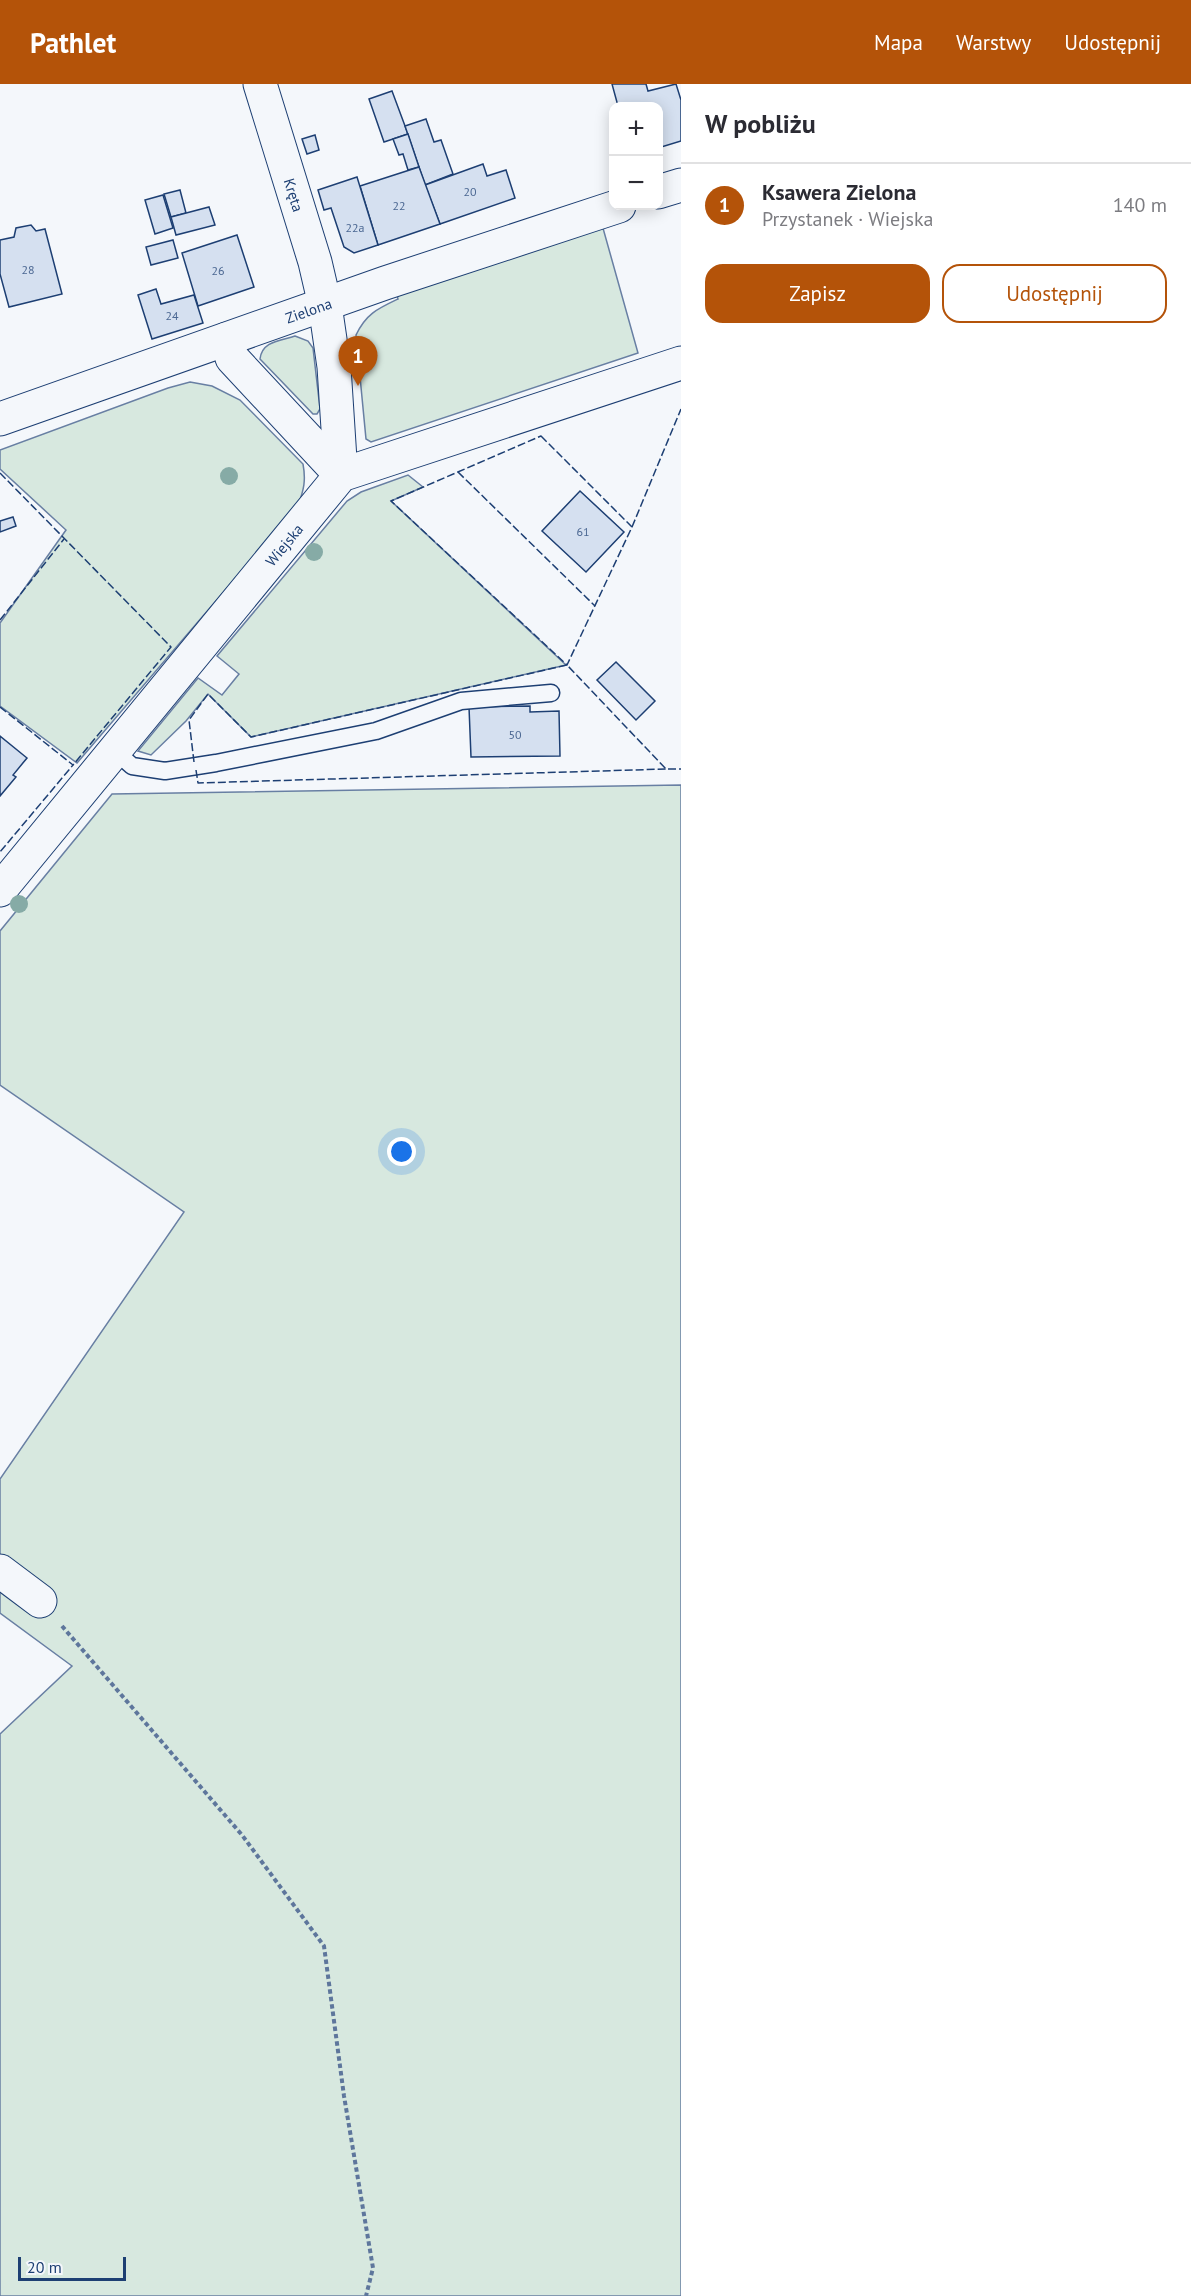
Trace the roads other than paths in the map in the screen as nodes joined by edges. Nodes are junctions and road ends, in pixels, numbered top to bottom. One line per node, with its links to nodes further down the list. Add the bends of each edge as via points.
1 (260, 84): 5 (street, Kręta)
2 (681, 185): 3 (street)
3 (663, 190)
4 (609, 209): 5 (street, Zielona)
5 (325, 305): 6 (street, Zielona); 9 (street, Kręta, via 334,367)
6 (227, 339): 8 (street, Zielona); 9 (street, via 232,358)
7 (681, 363): 9 (street)
8 (0, 419)
9 (341, 475): 11 (street, Wiejska)
10 (551, 693): 11 (lane, via 461,701 376,731 165,771 132,766)
11 (114, 750): 12 (street, Wiejska)
12 (0, 890)
13 (0, 1571): 14 (street)
14 (40, 1600)

